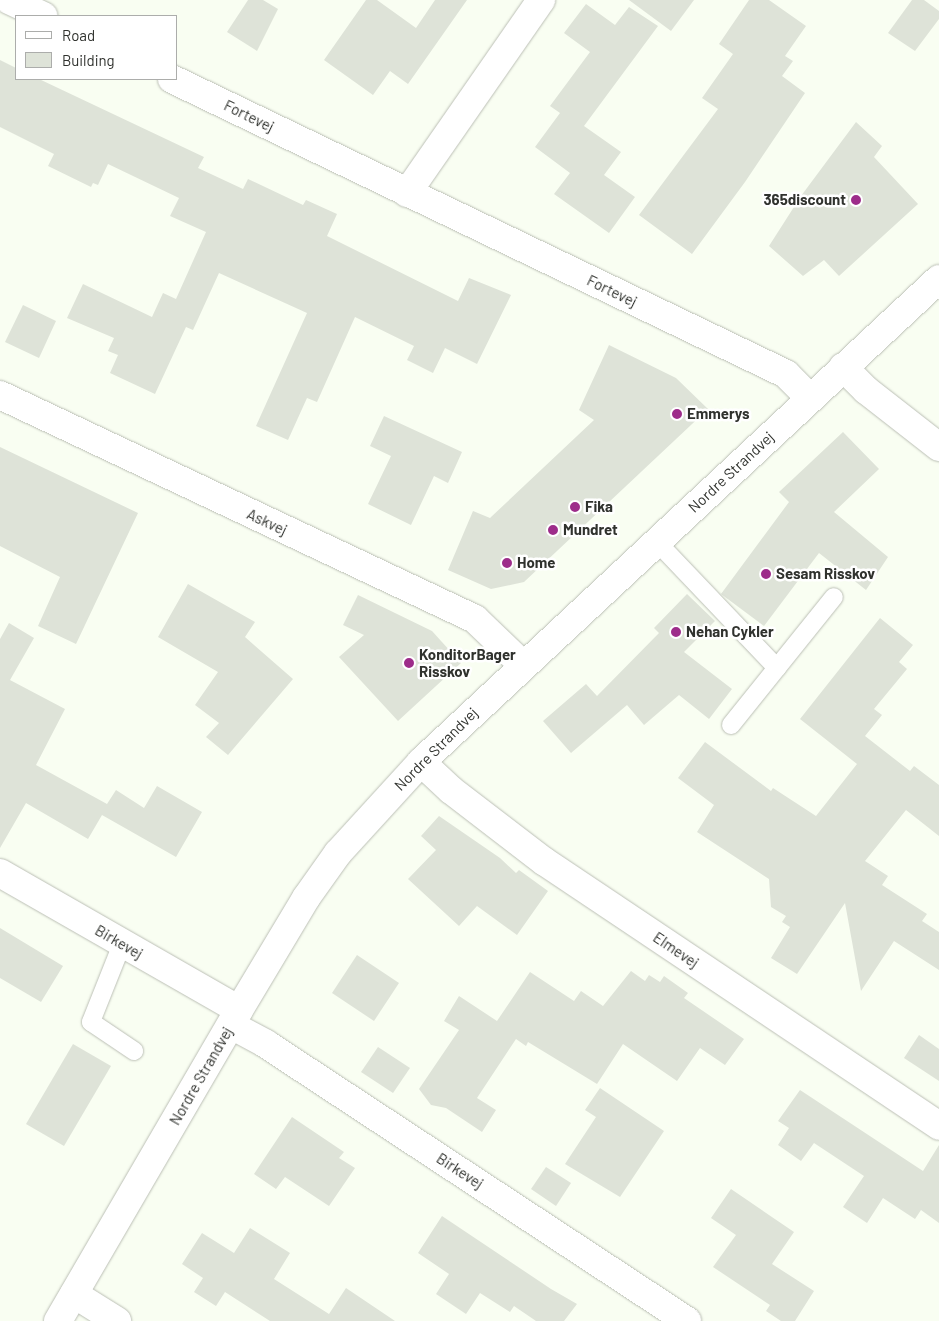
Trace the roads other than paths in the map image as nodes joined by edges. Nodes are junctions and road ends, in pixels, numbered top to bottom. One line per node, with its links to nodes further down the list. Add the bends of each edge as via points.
1 (540, 0): 5 (street)
2 (13, 1): 3 (street)
3 (41, 15)
4 (174, 80): 5 (street, Fortevej)
5 (407, 193): 9 (street, Fortevej, via 786,374)
6 (939, 279): 7 (street, Nordre Strandvej)
7 (843, 367): 9 (street, Nordre Strandvej); 10 (street, via 866,390)
8 (0, 395): 13 (street, Askvej, via 475,619)
9 (810, 398): 11 (street, Nordre Strandvej)
10 (939, 447)
11 (657, 542): 13 (street, Nordre Strandvej); 14 (lane)
12 (834, 596): 14 (lane)
13 (523, 665): 16 (street, Nordre Strandvej)
14 (777, 668): 15 (lane)
15 (731, 725)
16 (421, 762): 19 (street, Nordre Strandvej, via 338,853 306,898); 21 (street, Elmevej, via 451,790 545,862)
17 (0, 873): 18 (street, Birkevej)
18 (122, 944): 19 (street, Birkevej); 20 (lane, via 91,1022)
19 (235, 1018): 22 (street, Nordre Strandvej); 25 (street, Birkevej, via 266,1044)
20 (134, 1051)
21 (939, 1126)
22 (74, 1294): 23 (street, Nordre Strandvej); 24 (street)
23 (58, 1321)
24 (117, 1321)
25 (687, 1321)

